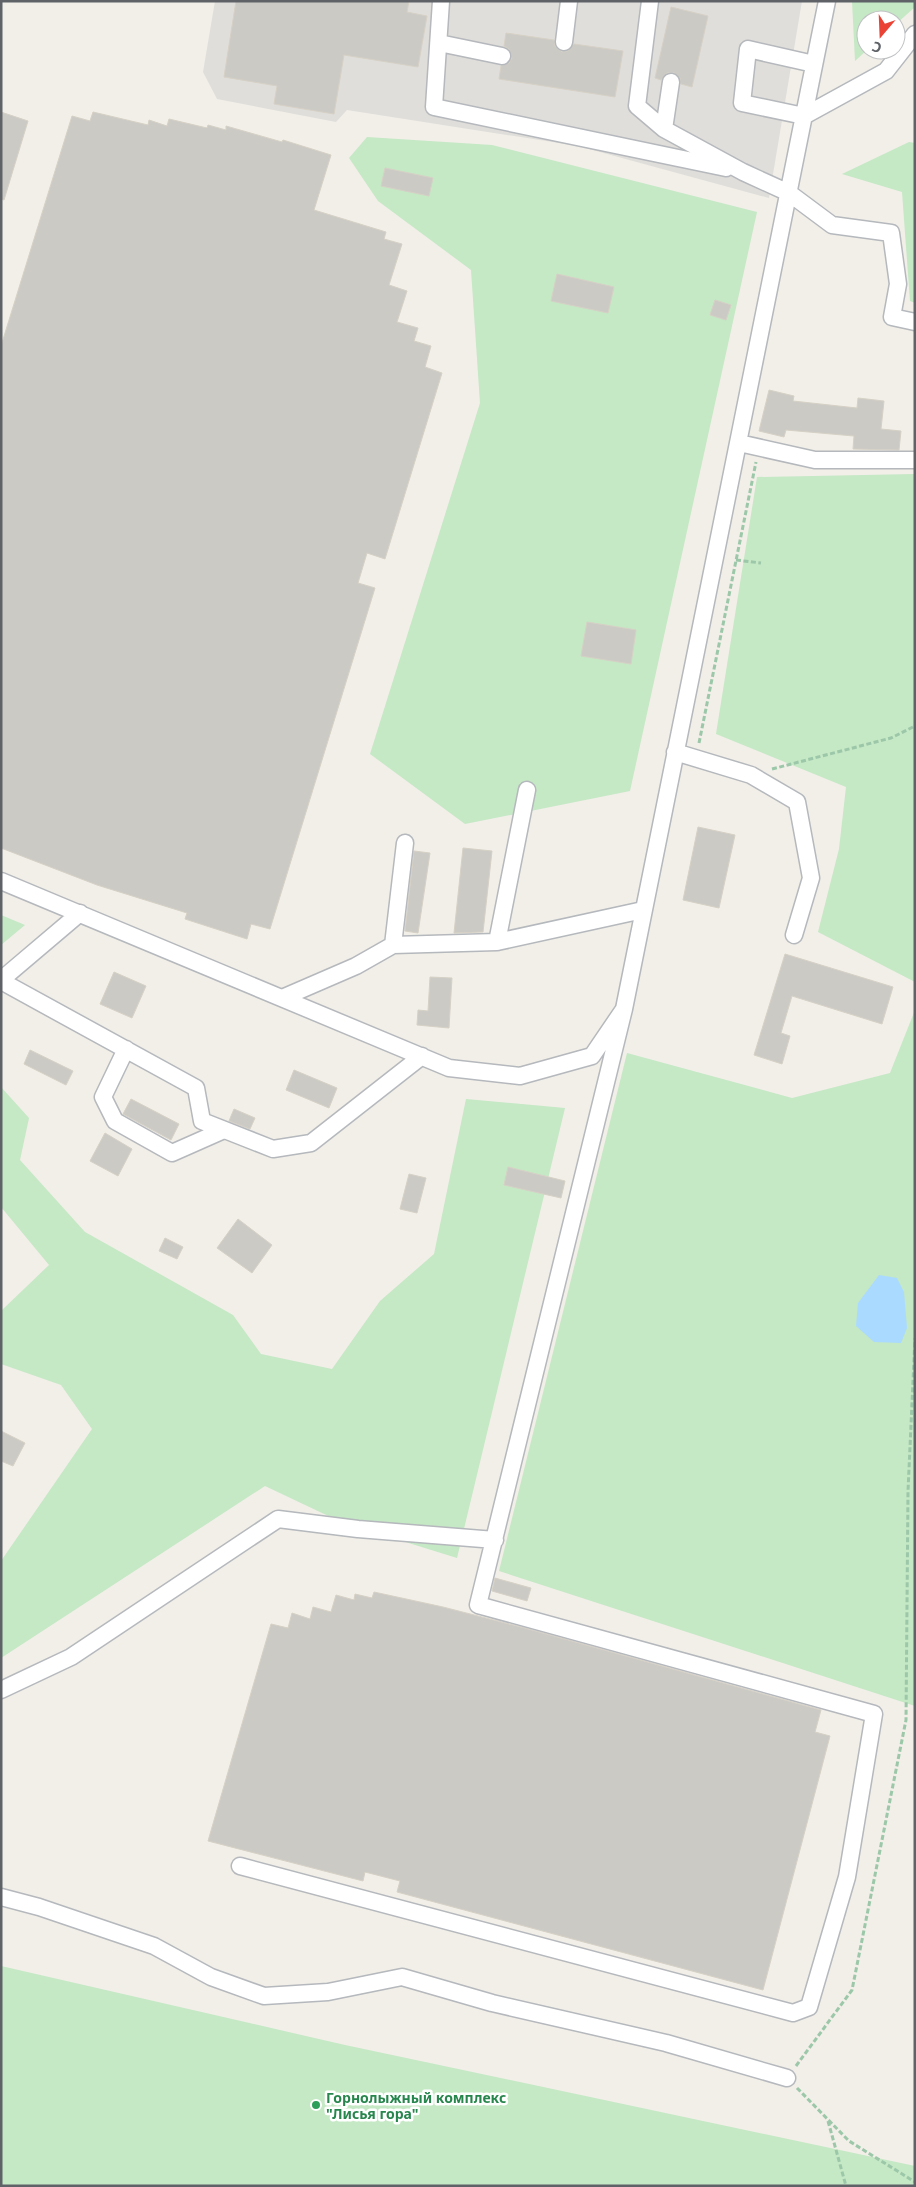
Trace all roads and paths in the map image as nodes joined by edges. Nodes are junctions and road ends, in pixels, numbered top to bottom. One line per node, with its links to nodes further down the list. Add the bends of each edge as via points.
1 (441, 1): 7 (street)
2 (569, 1): 6 (street)
3 (650, 1): 12 (street, via 637,106)
4 (826, 1): 9 (street)
5 (915, 34): 11 (street, via 886,71)
6 (564, 42)
7 (439, 43): 8 (street); 13 (street, via 434,107)
8 (502, 56)
9 (814, 64): 11 (street); 11 (street, via 748,50 742,104)
10 (671, 82): 12 (street)
11 (804, 116): 14 (street)
12 (664, 129): 13 (street)
13 (743, 172): 14 (street)
14 (789, 193): 15 (street, via 832,225 891,232 898,284 892,316); 16 (street)
15 (915, 322)
16 (739, 443): 17 (street); 22 (street)
17 (759, 448): 18 (street, via 815,460); 19 (path)
18 (915, 460)
19 (736, 560): 20 (path); 23 (path)
20 (761, 563)
21 (915, 726): 24 (path, via 891,738)
22 (675, 752): 23 (street); 28 (street)
23 (696, 758): 24 (street)
24 (751, 775): 30 (street, via 797,802 811,878)
25 (527, 790): 31 (street)
26 (405, 843): 32 (street)
27 (1, 881): 29 (street)
28 (643, 910): 31 (street); 35 (street)
29 (80, 913): 33 (street); 34 (street)
30 (794, 935)
31 (497, 942): 32 (street)
32 (393, 945): 34 (street, via 356,966)
33 (1, 980): 36 (street)
34 (282, 998): 37 (street)
35 (624, 1009): 37 (street, via 592,1056 520,1076 449,1068); 39 (street)
36 (126, 1049): 38 (street, via 196,1088 202,1121); 38 (street, via 102,1097 115,1121 172,1153)
37 (422, 1056): 38 (street, via 311,1144 273,1149)
38 (224, 1130)
39 (495, 1540): 40 (street, via 278,1519 72,1657); 41 (street, via 478,1605 874,1714 847,1877 809,2006 793,2013)
40 (1, 1690)
41 (240, 1866)
42 (1, 1897): 43 (street)
43 (39, 1908): 44 (street); 45 (street, via 154,1946 211,1977 264,1996 328,1992 402,1977 492,2003 666,2043)
44 (1, 1909)
45 (787, 2078): 46 (path)
46 (828, 2119): 47 (path, via 849,2141); 48 (path)
47 (915, 2182)
48 (846, 2186)

